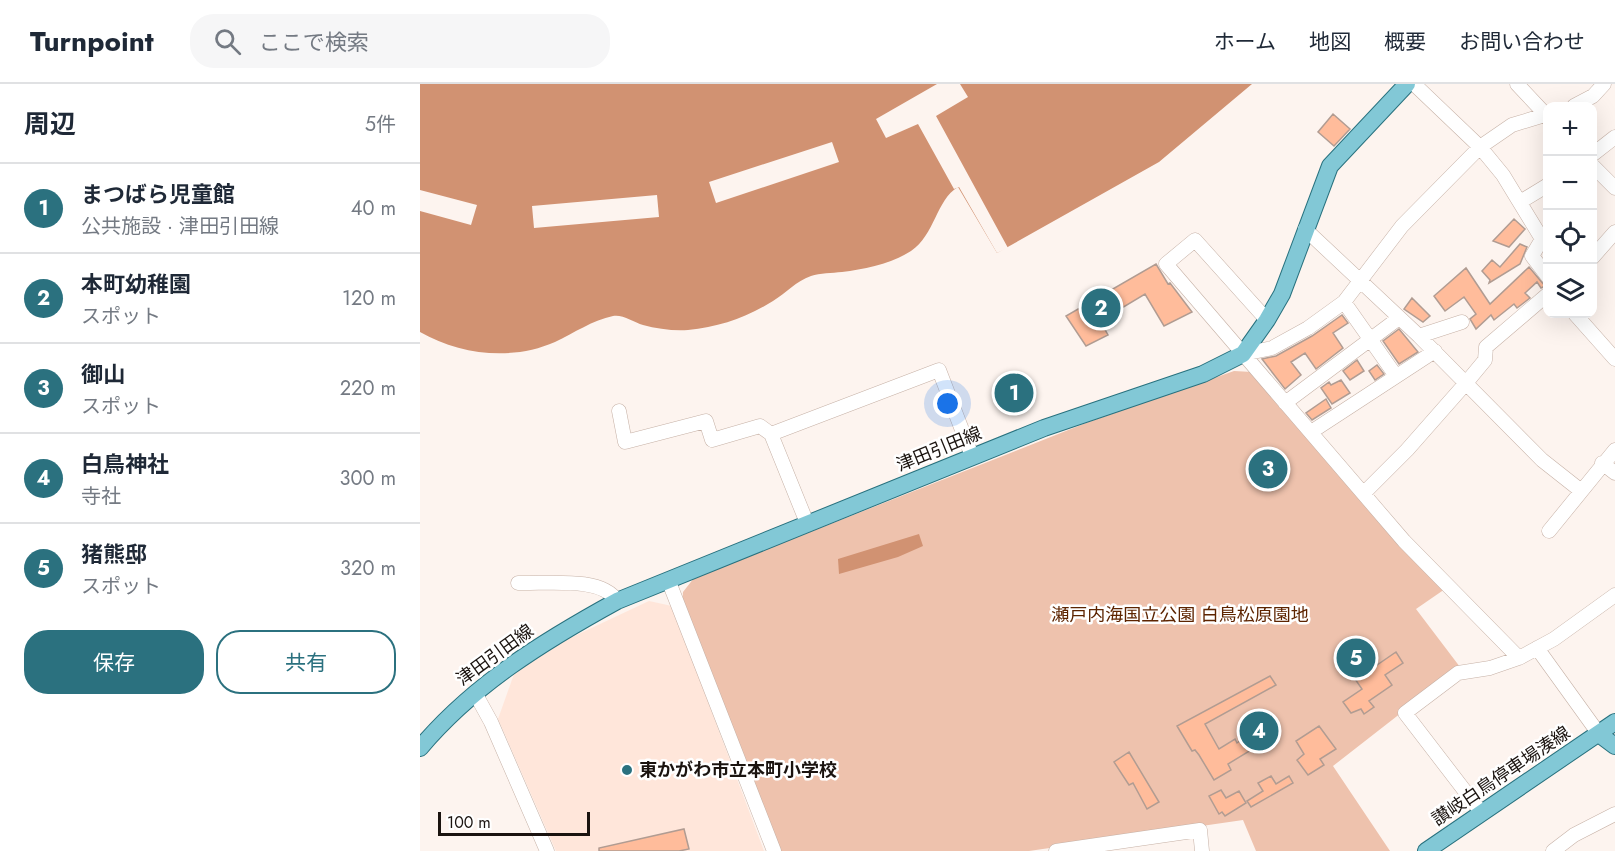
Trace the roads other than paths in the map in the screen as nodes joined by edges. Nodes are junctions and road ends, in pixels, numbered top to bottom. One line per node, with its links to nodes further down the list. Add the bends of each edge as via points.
1 (1407, 84): 15 (main road, 津田引田線, via 1329,166)
2 (1414, 84): 9 (street)
3 (1517, 84): 6 (street)
4 (1604, 84): 5 (street)
5 (1582, 102)
6 (1543, 111)
7 (1543, 116): 9 (street, via 1512,125)
8 (1615, 137): 10 (street)
9 (1480, 147): 14 (street); 19 (street, via 1402,226)
10 (1597, 152)
11 (1597, 169): 13 (street)
12 (1543, 188): 14 (street)
13 (1615, 188)
14 (1520, 202): 18 (street, via 1542,239 1532,256)
15 (1305, 229): 19 (street); 24 (main road, 津田引田線, via 1282,294)
16 (1615, 232): 17 (street)
17 (1597, 253)
18 (1543, 270)
19 (1361, 282): 21 (street); 22 (street)
20 (1543, 298): 32 (street, via 1486,347 1485,360)
21 (1344, 302): 27 (street); 29 (street, via 1272,348)
22 (1399, 318): 26 (street); 27 (street)
23 (1579, 318): 30 (street)
24 (1267, 320): 29 (main road, 津田引田線); 29 (street, via 1195,240 1166,264)
25 (1462, 322): 26 (street)
26 (1419, 336): 28 (street)
27 (1371, 340): 31 (street); 33 (street)
28 (1435, 351): 31 (street); 32 (street)
29 (1243, 354): 33 (street); 38 (main road, 津田引田線, via 1203,374)
30 (1615, 359)
31 (1396, 376): 35 (street)
32 (1466, 383): 41 (street, via 1542,460); 42 (street)
33 (1285, 403): 35 (street)
34 (619, 411): 36 (street, via 625,442 706,421 712,440 760,426)
35 (1311, 432): 42 (street)
36 (771, 434): 38 (street, via 939,370); 43 (street)
37 (1615, 450): 39 (street)
38 (972, 456): 43 (main road, 津田引田線)
39 (1602, 464): 40 (street); 41 (street)
40 (1615, 473)
41 (1580, 490): 44 (street)
42 (1364, 493): 50 (street, via 1404,541)
43 (807, 523): 45 (main road, 津田引田線)
44 (1549, 531)
45 (669, 582): 48 (main road, 津田引田線); 59 (street)
46 (518, 583): 48 (street, via 592,585 611,592)
47 (1615, 595): 49 (street)
48 (617, 601): 51 (main road, 津田引田線, via 559,633)
49 (1537, 648): 50 (street); 53 (street)
50 (1519, 658): 56 (street, via 1458,673 1405,713)
51 (474, 693): 55 (main road, 津田引田線); 58 (street, via 491,722)
52 (1615, 722): 53 (main road, 讃岐白鳥停車場湊線)
53 (1599, 734): 54 (main road); 56 (main road, 讃岐白鳥停車場湊線)
54 (1615, 746)
55 (420, 748)
56 (1481, 812): 62 (main road, 讃岐白鳥停車場湊線)
57 (1615, 814): 63 (street)
58 (548, 851)
59 (774, 851)
60 (1056, 851): 61 (street, via 1200,830)
61 (1202, 851)
62 (1426, 851)
63 (1553, 851)

